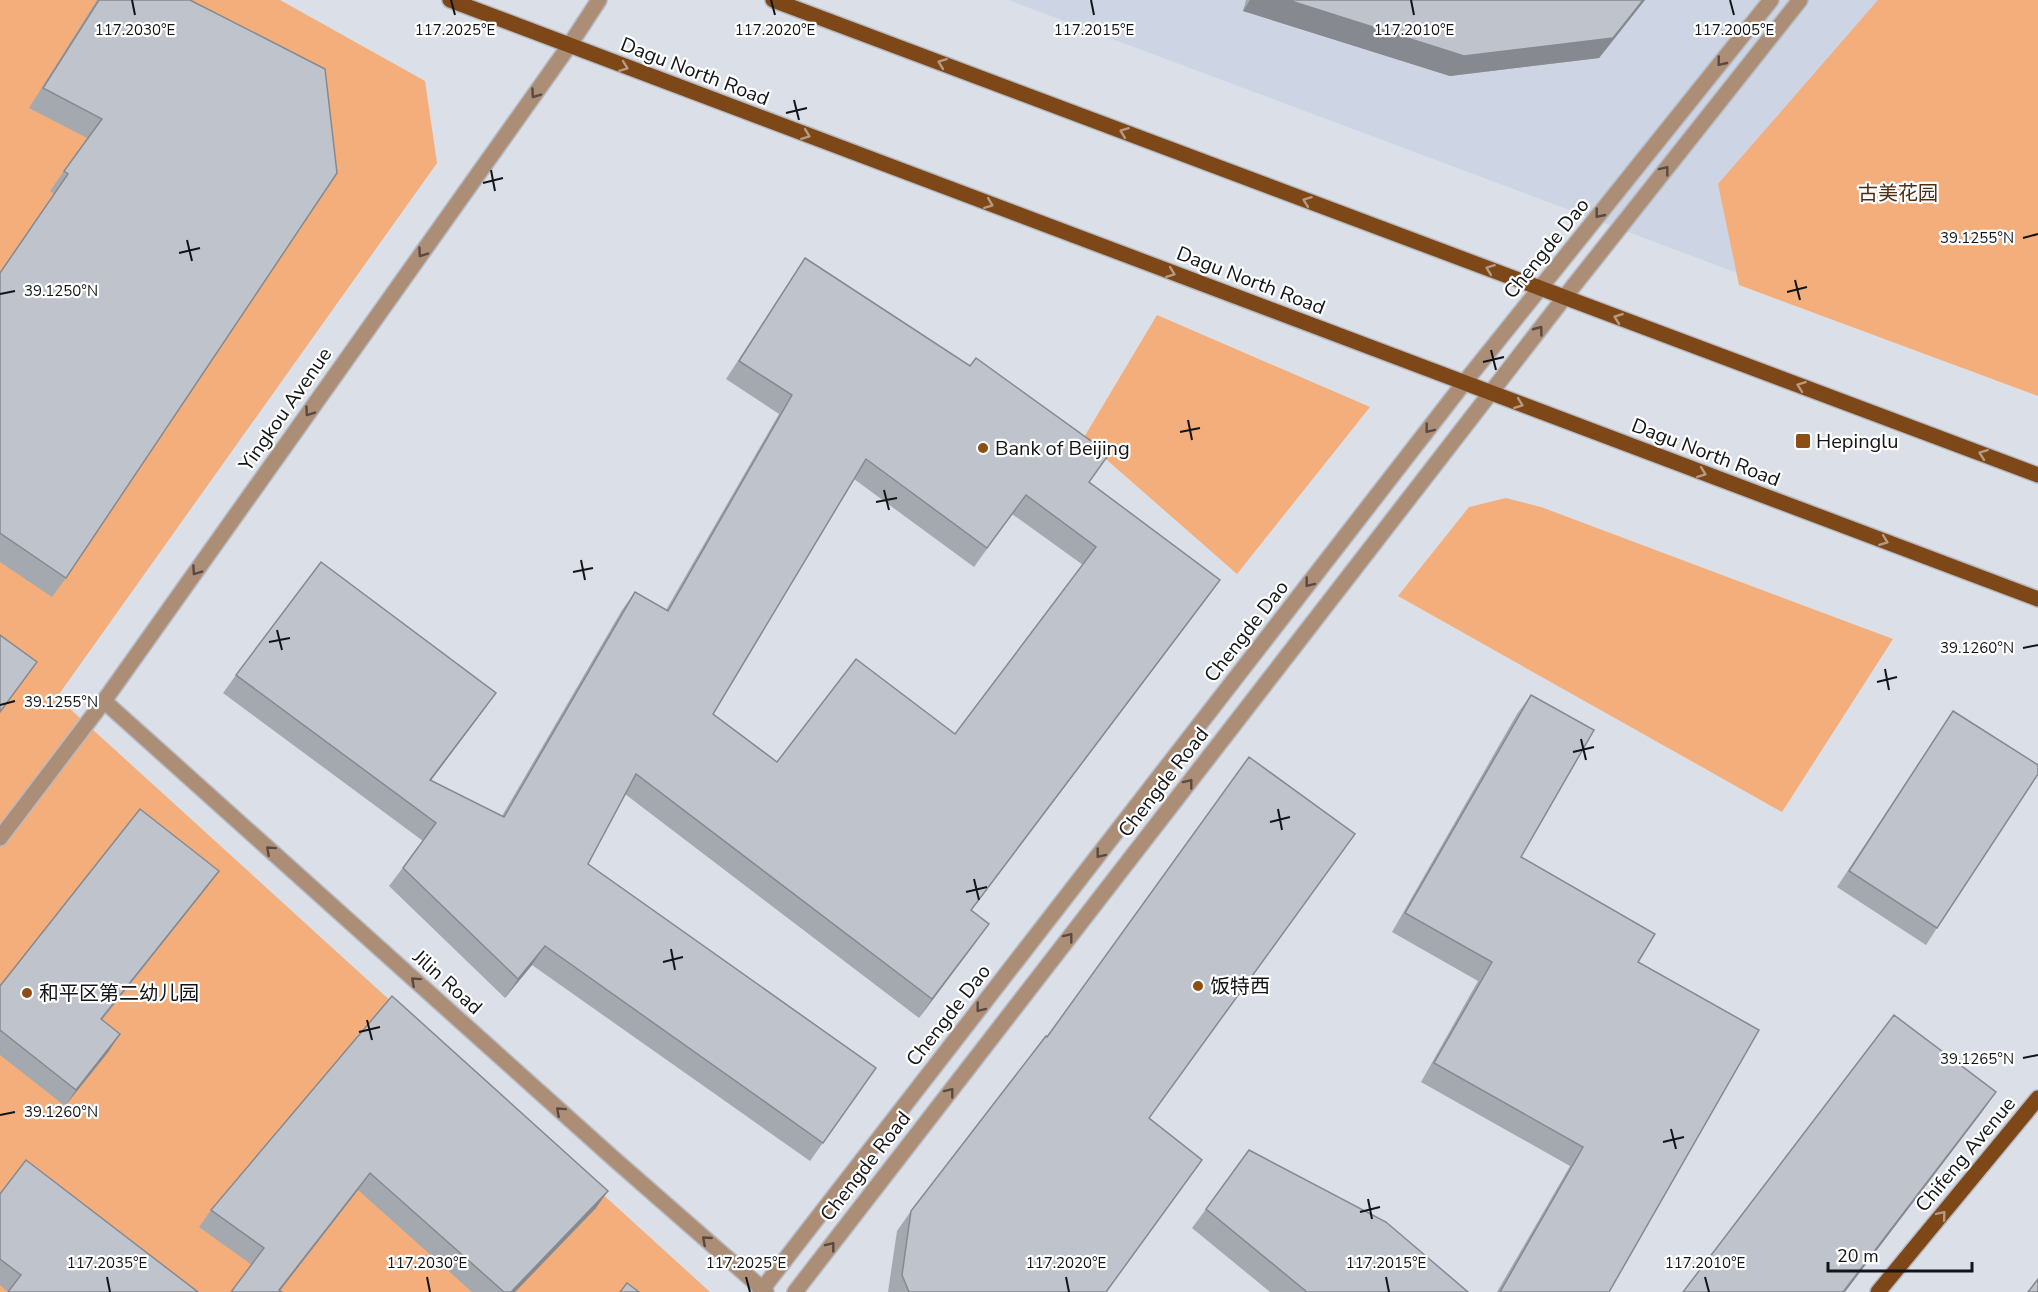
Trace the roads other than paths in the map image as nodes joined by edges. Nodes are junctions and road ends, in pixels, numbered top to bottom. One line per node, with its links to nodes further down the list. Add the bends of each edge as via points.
1 (450, 0): 6 (main road, Dagu North Road)
2 (598, 0): 6 (street, Yingkou Avenue)
3 (773, 0): 7 (main road, one-way to 3)
4 (1771, 0): 7 (street, Chengde Dao, one-way to 7)
5 (1800, 0): 8 (street, one-way to 5)
6 (569, 46): 9 (main road, Dagu North Road, one-way to 9); 13 (street, Yingkou Avenue, one-way to 13)
7 (1540, 288): 8 (main road); 9 (street, Chengde Dao)
8 (1564, 298): 10 (street, Chengde Road, one-way to 8); 11 (main road, one-way to 8)
9 (1464, 383): 10 (main road, Dagu North Road); 16 (street, Chengde Dao, one-way to 16)
10 (1491, 393): 12 (main road, Dagu North Road, one-way to 12); 17 (street, Chengde Road, one-way to 10)
11 (2038, 475)
12 (2038, 599)
13 (104, 701): 14 (street, Yingkou Avenue); 16 (street, Jilin Road, one-way to 13)
14 (0, 838)
15 (2038, 1098): 18 (main road, Chifeng Avenue, one-way to 15)
16 (763, 1291)
17 (795, 1292)
18 (1878, 1292)

